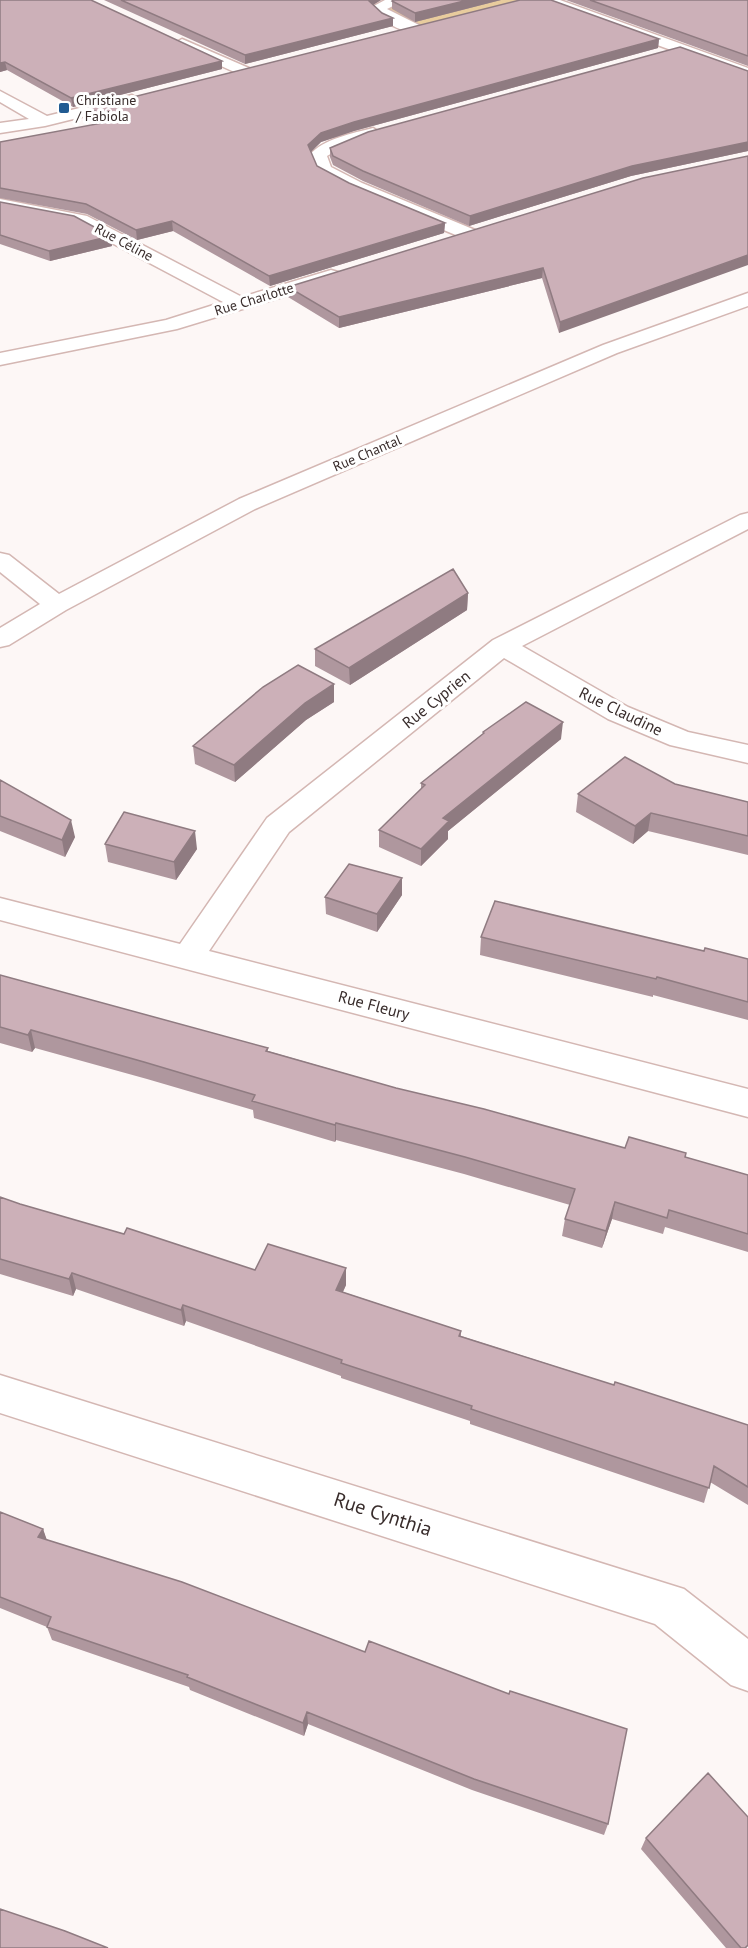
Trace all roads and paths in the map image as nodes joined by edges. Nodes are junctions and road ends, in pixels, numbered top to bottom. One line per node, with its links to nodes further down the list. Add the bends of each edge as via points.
1 (398, 0): 3 (street, via 378,8 388,17 421,27)
2 (547, 0): 5 (street)
3 (393, 34)
4 (173, 39): 8 (street, via 251,71)
5 (681, 48): 6 (street); 7 (street)
6 (646, 57)
7 (748, 73)
8 (224, 78)
9 (0, 96): 11 (street)
10 (146, 97): 11 (street)
11 (45, 121): 12 (street)
12 (0, 128)
13 (384, 130): 16 (street, via 328,148 318,155 324,170)
14 (3, 206): 20 (street, Rue Céline, via 81,220)
15 (491, 227): 16 (street)
16 (469, 234): 17 (street)
17 (446, 241)
18 (354, 268): 20 (street, Rue Charlotte)
19 (748, 299): 24 (street, Rue Chantal, via 610,349 246,504)
20 (239, 303): 21 (street, Rue Charlotte, via 170,325)
21 (0, 359)
22 (748, 520): 26 (street, Rue Cyprien)
23 (0, 560): 24 (street)
24 (57, 605): 25 (street, Rue Chantal)
25 (0, 639)
26 (502, 646): 27 (street, Rue Claudine, via 618,713 680,739); 29 (street, Rue Cyprien, via 278,825)
27 (748, 754)
28 (0, 909): 29 (street, Rue Fleury)
29 (189, 956): 30 (street, Rue Fleury)
30 (748, 1103)
31 (0, 1394): 32 (street, Rue Cynthia, via 668,1605)
32 (748, 1668)

